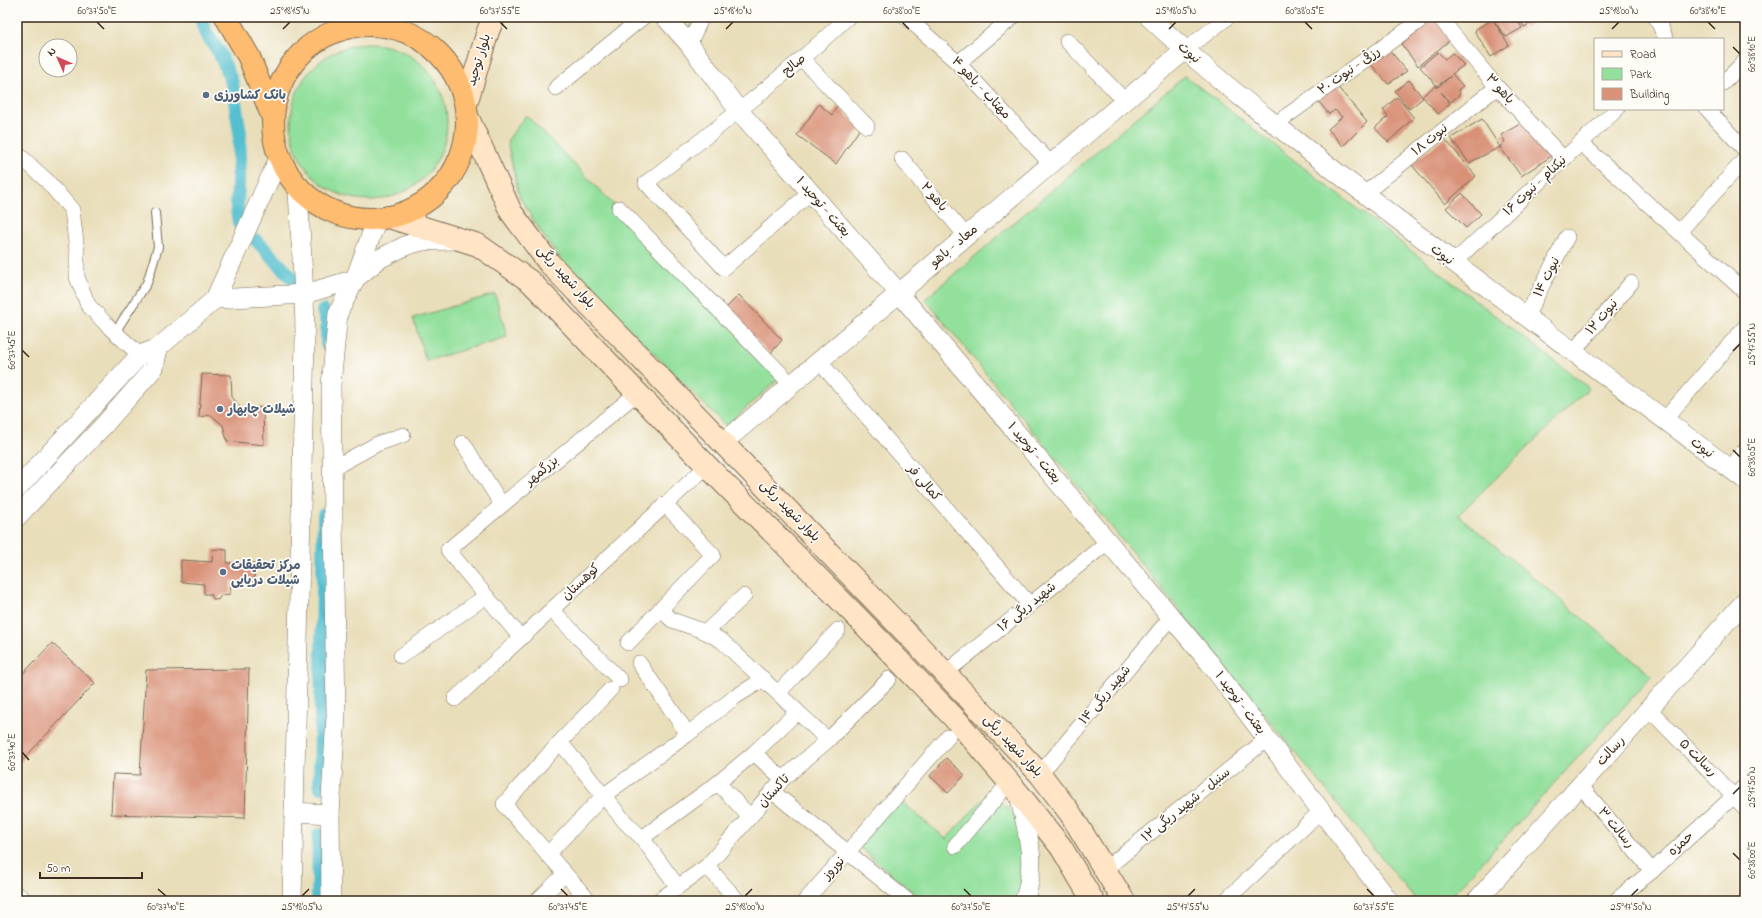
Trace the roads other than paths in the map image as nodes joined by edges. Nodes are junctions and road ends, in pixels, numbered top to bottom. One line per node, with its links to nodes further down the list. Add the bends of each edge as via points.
1 (226, 17): 31 (highway, via 249,57)
2 (332, 17): 15 (highway)
3 (494, 17): 27 (main road, بلوار توحید)
4 (643, 17): 25 (street)
5 (665, 17): 18 (street, بعثت - توحید ۱)
6 (702, 17): 18 (street)
7 (848, 17): 20 (street, صالح)
8 (906, 17): 22 (street, مهتاب - باهو ۴)
9 (1013, 17): 22 (street)
10 (1149, 17): 19 (street, نبوت)
11 (1228, 17): 19 (street)
12 (1425, 17): 32 (street, رزقی - نبوت ۲۰)
13 (1439, 17): 24 (street, باهو ۳)
14 (1656, 17): 16 (street)
15 (371, 23): 27 (highway, via 395,28 432,47 450,67 462,91); 31 (highway, via 335,32 316,42 298,57 285,75 277,95)
16 (1666, 38)
17 (1067, 41): 26 (street)
18 (689, 44): 30 (street, بعثت - توحید ۱)
19 (1185, 50): 26 (street, معاد - باهو); 32 (street, نبوت)
20 (802, 59): 30 (street, صالح); 33 (street)
21 (1745, 61): 23 (street)
22 (958, 63): 41 (street, مهتاب - باهو ۴)
23 (1724, 82)
24 (1497, 87): 39 (street, باهو ۳); 44 (street, نبوت ۱۸)
25 (556, 88)
26 (1125, 101): 41 (street, معاد - باهو)
27 (466, 110): 47 (highway, via 465,143 455,169 438,192 415,208); 72 (main road, بلوار شهید ریگی, via 511,212 550,263)
28 (1616, 110): 34 (street, نیکنام - نبوت ۱۶)
29 (1707, 110): 35 (street)
30 (739, 111): 43 (street, بعثت - توحید ۱); 43 (street, صالح, via 646,184 724,268)
31 (273, 118): 37 (highway, via 274,141)
32 (1274, 124): 44 (street, نبوت)
33 (867, 126)
34 (1581, 143): 39 (street, نیکنام - نبوت ۱۶); 48 (street)
35 (1745, 150)
36 (17, 153): 61 (street, via 47,181 72,210 77,277 88,305)
37 (280, 158): 42 (highway, via 287,174); 58 (street)
38 (902, 159): 49 (street, باهو ۲)
39 (1564, 159): 52 (street, نیکنام - نبوت ۱۶)
40 (1745, 159): 48 (street)
41 (1051, 164): 49 (street, معاد - باهو)
42 (298, 188): 47 (highway, via 311,200 342,216 359,219); 57 (street)
43 (811, 192): 56 (street, بعثت - توحید ۱)
44 (1364, 194): 52 (street, نبوت)
45 (619, 208): 66 (street)
46 (155, 213): 61 (lane, via 158,247 147,283)
47 (383, 218): 51 (main road, بلوار شهید ریگی, via 430,229); 53 (street)
48 (1679, 232): 55 (street)
49 (966, 236): 56 (street, معاد - باهو)
50 (1567, 237): 59 (street, نبوت ۱۴)
51 (464, 241): 53 (street, via 443,239 407,245 379,258); 67 (main road, بلوار شهید ریگی, via 478,245 531,282)
52 (1453, 263): 59 (street, نبوت)
53 (355, 279): 57 (street); 77 (street, via 338,313 331,385)
54 (1631, 283): 63 (street, نبوت ۱۲)
55 (1745, 292)
56 (899, 293): 65 (street, معاد - باهو); 84 (street, بعثت - توحید ۱)
57 (305, 294): 58 (street); 74 (street)
58 (215, 299): 62 (street)
59 (1526, 317): 63 (street, نبوت)
60 (1745, 327): 69 (street)
61 (115, 332): 64 (street)
62 (158, 348): 64 (street); 70 (street, via 154,368)
63 (1573, 352): 69 (street, نبوت)
64 (140, 355): 68 (street)
65 (819, 361): 66 (street, معاد - باهو); 88 (street, کمالی فر)
66 (792, 384): 72 (street, معاد - باهو)
67 (637, 393): 76 (main road, بلوار شهید ریگی); 82 (street, بزرگمهر)
68 (88, 411): 70 (street); 80 (street)
69 (1664, 419): 78 (street, نبوت)
70 (104, 425): 83 (street)
71 (403, 435): 77 (street, via 377,444)
72 (724, 442): 98 (main road, بلوار شهید ریگی)
73 (463, 443): 82 (street)
74 (304, 450): 77 (street); 121 (street)
75 (1745, 450): 78 (street)
76 (707, 466): 81 (street, کوهستان); 115 (main road, بلوار شهید ریگی, via 959,723)
77 (333, 468): 122 (street, via 336,716)
78 (1730, 469): 79 (street, نبوت)
79 (1745, 480)
80 (17, 489)
81 (665, 504): 89 (street, via 713,555); 90 (street, کوهستان)
82 (502, 505): 85 (street, بزرگمهر, via 448,550)
83 (17, 517)
84 (1108, 541): 88 (street, شهید ریگی ۱۶); 91 (street, بعثت - توحید ۱)
85 (486, 596): 94 (street); 96 (street)
86 (744, 596): 93 (street)
87 (1745, 601): 103 (street, رسالت)
88 (1030, 604): 98 (street, شهید ریگی ۱۶)
89 (660, 609): 93 (street, via 672,620); 95 (street)
90 (552, 610): 94 (street, کوهستان); 109 (street, via 616,685)
91 (1171, 617): 108 (street, بعثت - توحید ۱, via 1209,662); 111 (street, شهید ریگی ۱۴)
92 (838, 630): 101 (street)
93 (706, 632): 99 (street, via 722,641)
94 (521, 638): 102 (street, کوهستان)
95 (628, 643)
96 (401, 656)
97 (638, 663): 105 (street)
98 (945, 673): 111 (main road, بلوار شهید ریگی)
99 (764, 679): 101 (street); 105 (street, via 735,697)
100 (889, 679): 107 (street, تاکستان)
101 (778, 693): 104 (street)
102 (455, 699)
103 (1650, 710): 114 (street, رسالت); 116 (street, رسالت ۵)
104 (797, 712): 107 (street); 110 (street)
105 (688, 734): 118 (street)
106 (948, 736): 126 (street, نوروز)
107 (828, 740): 112 (street, تاکستان)
108 (1267, 740): 120 (street, بعثت - توحید ۱); 129 (street, سنبل - شهید ریگی ۱۲)
109 (560, 742): 118 (street); 127 (street, via 504,804)
110 (754, 753): 112 (street); 113 (street)
111 (1040, 774): 129 (main road, بلوار شهید ریگی, via 1070,813)
112 (783, 779): 117 (street, تاکستان)
113 (718, 783): 123 (street); 124 (street)
114 (1580, 785): 130 (street, رسالت ۳); 148 (street, رسالت)
115 (1014, 788): 125 (street); 143 (street, via 1030,845 1031,870); 144 (main road, بلوار شهید ریگی, via 1061,847)
116 (1740, 791): 119 (street, رسالت ۵); 130 (street, حمزه)
117 (773, 792): 123 (street, تاکستان); 126 (street)
118 (603, 796): 124 (street); 127 (street)
119 (1745, 808)
120 (1321, 811): 146 (street); 147 (street, بعثت - توحید ۱)
121 (294, 812): 122 (street); 135 (street)
122 (330, 814): 136 (street)
123 (750, 817): 128 (street, تاکستان)
124 (642, 838): 132 (street)
125 (955, 846)
126 (848, 852): 141 (street, نوروز); 142 (street)
127 (547, 855): 131 (street)
128 (707, 866): 132 (street, تاکستان); 140 (street)
129 (1104, 870): 145 (main road, بلوار شهید ریگی)
130 (1652, 870): 149 (street, حمزه)
131 (565, 874): 137 (street); 138 (street)
132 (678, 887): 139 (street, تاکستان)
133 (17, 894): 134 (street)
134 (26, 901)
135 (292, 901)
136 (331, 901)
137 (537, 901)
138 (589, 901)
139 (658, 901)
140 (738, 901)
141 (805, 901)
142 (908, 901)
143 (1024, 901)
144 (1093, 901)
145 (1124, 901)
146 (1225, 901)
147 (1389, 901)
148 (1476, 901)
149 (1615, 901)

